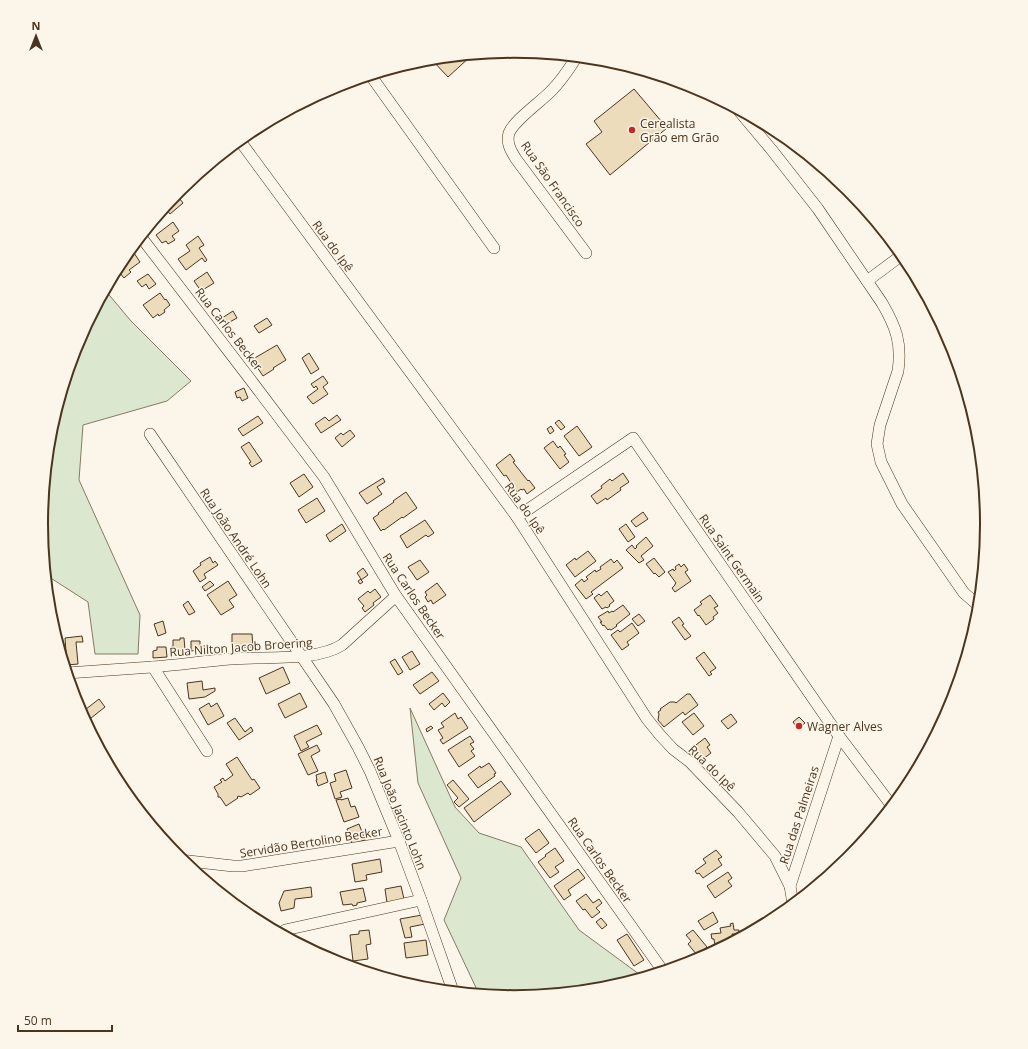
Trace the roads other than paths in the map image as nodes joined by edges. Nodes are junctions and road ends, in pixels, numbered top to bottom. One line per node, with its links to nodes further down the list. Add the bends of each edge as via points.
1 (574, 62): 7 (street, Rua São Francisco, via 552,90 514,124 508,138 516,159)
2 (374, 80): 6 (street)
3 (748, 122): 9 (street, via 818,209)
4 (243, 145): 11 (street, Rua do Ipê)
5 (144, 241): 12 (street, Rua Carlos Becker, via 324,477)
6 (494, 248)
7 (586, 253)
8 (896, 259): 9 (street)
9 (867, 281): 13 (street, via 891,320 899,351 898,371 880,425 877,444 881,462 902,504 964,593)
10 (150, 434): 14 (street, Rua João André Lohn)
11 (517, 517): 17 (street, Rua Saint Germain, via 633,438); 22 (street, Rua do Ipê, via 647,719 673,749 690,762 738,812 775,856)
12 (396, 596): 14 (street, Rua Nilton Jacob Broering, via 339,647 328,652); 26 (street, Rua Carlos Becker)
13 (973, 602)
14 (301, 656): 15 (street, Rua Nilton Jacob Broering, via 232,659); 20 (street, Rua João Jacinto Lohn, via 334,704 358,747)
15 (153, 667): 16 (street, Rua Nilton Jacob Broering); 18 (street)
16 (72, 672)
17 (839, 736): 19 (street, Rua Saint Germain); 22 (street, Rua das Palmeiras)
18 (207, 751)
19 (889, 801)
20 (399, 841): 21 (street, Servidão Bertolino Becker, via 253,865 233,866); 24 (street, Rua João Jacinto Lohn)
21 (192, 861)
22 (790, 886): 23 (street, Rua das Palmeiras)
23 (792, 898)
24 (421, 900): 25 (street); 27 (street, Rua João Jacinto Lohn)
25 (285, 930)
26 (660, 967)
27 (450, 987)

